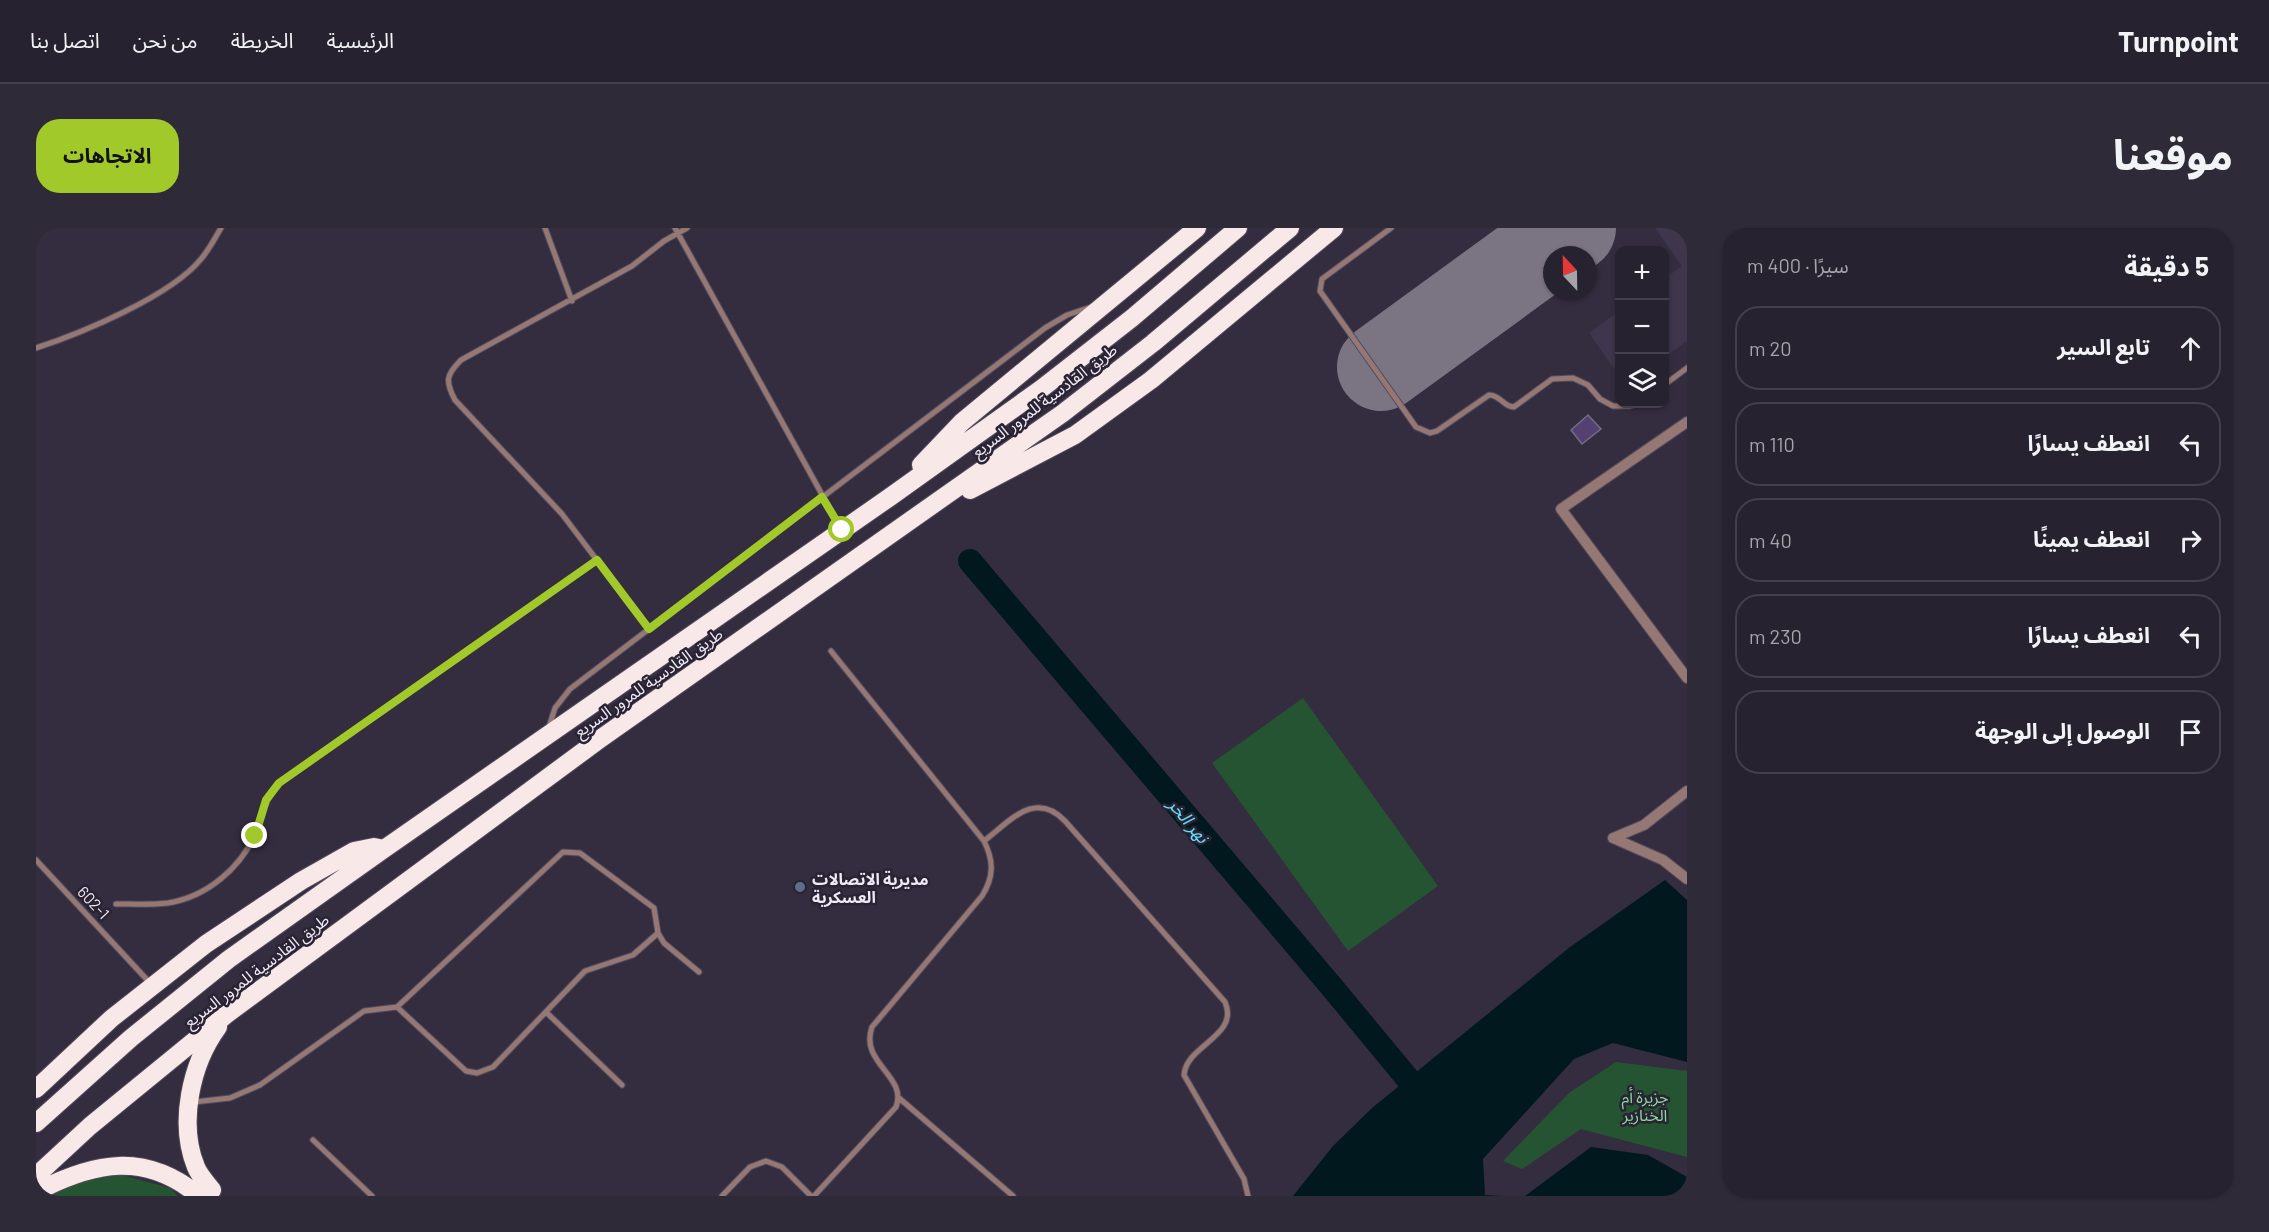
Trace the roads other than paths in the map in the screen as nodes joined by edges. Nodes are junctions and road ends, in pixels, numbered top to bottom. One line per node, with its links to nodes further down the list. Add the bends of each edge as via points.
1 (221, 228): 12 (lane, via 201,260 171,286 70,337)
2 (545, 228): 10 (lane)
3 (687, 228): 9 (lane)
4 (1197, 228): 11 (highway)
5 (1238, 228): 18 (highway, طريق القادسية للمرور السريع, via 1041,389)
6 (1290, 228): 19 (highway, طريق القادسية للمرور السريع, via 1063,414)
7 (1334, 228): 19 (highway, via 1151,380 1075,435)
8 (1391, 228): 15 (lane, via 1322,279 1320,291 1416,427 1430,433 1437,431 1489,395 1514,407 1552,379 1573,378)
9 (676, 231): 10 (lane, via 632,266); 17 (lane)
10 (572, 301): 21 (lane, via 460,360 450,371 448,386 455,400 562,514)
11 (1105, 305): 17 (lane, via 1080,310 1045,327); 18 (highway, via 962,423)
12 (36, 348)
13 (1687, 368): 14 (lane)
14 (1669, 382)
15 (1615, 406)
16 (1687, 422): 24 (street, via 1561,509)
17 (822, 497): 20 (lane); 22 (lane)
18 (890, 498): 20 (highway, طريق القادسية للمرور السريع)
19 (910, 522): 37 (highway, طريق القادسية للمرور السريع, via 600,739)
20 (842, 530): 25 (highway, طريق القادسية للمرور السريع)
21 (597, 560): 22 (lane); 31 (lane, via 279,783 266,800 250,845 216,882 187,898 170,902)
22 (649, 629): 25 (lane, via 565,694 551,716)
23 (831, 651): 27 (lane)
24 (1687, 678)
25 (547, 735): 28 (highway, طريق القادسية للمرور السريع)
26 (1687, 791): 30 (street, via 1644,825 1613,838 1663,860)
27 (984, 841): 40 (lane, via 992,863 988,886 870,1032 871,1051 897,1088); 51 (lane, via 1027,809 1054,811 1225,1002 1227,1024 1187,1063 1184,1075 1244,1179)
28 (384, 849): 34 (highway, via 364,848 301,881 206,944); 42 (highway, طريق القادسية للمرور السريع, via 230,959 131,1038)
29 (36, 860): 34 (lane, 602-1)
30 (1687, 879)
31 (116, 904)
32 (658, 933): 33 (lane, via 664,944); 35 (lane, via 654,908 580,854 563,852); 36 (lane, via 633,955 585,971)
33 (699, 972)
34 (153, 986): 39 (highway, via 112,1018)
35 (397, 1007): 36 (lane, via 466,1071 477,1073 493,1067); 41 (lane, via 364,1011 260,1085 230,1098)
36 (546, 1012): 38 (lane)
37 (227, 1014): 41 (highway, via 201,1055); 44 (highway, طريق القادسية للمرور السريع, via 90,1126)
38 (622, 1085)
39 (36, 1089)
40 (899, 1098): 49 (lane, via 893,1111); 50 (lane)
41 (189, 1102): 46 (highway, via 193,1158)
42 (36, 1123)
43 (313, 1140): 47 (lane)
44 (36, 1176)
45 (36, 1192): 46 (highway, via 85,1170 122,1166 172,1176)
46 (206, 1193)
47 (372, 1196)
48 (722, 1196): 49 (lane, via 750,1167 766,1161 782,1167)
49 (813, 1196)
50 (1014, 1196)
51 (1248, 1196)

